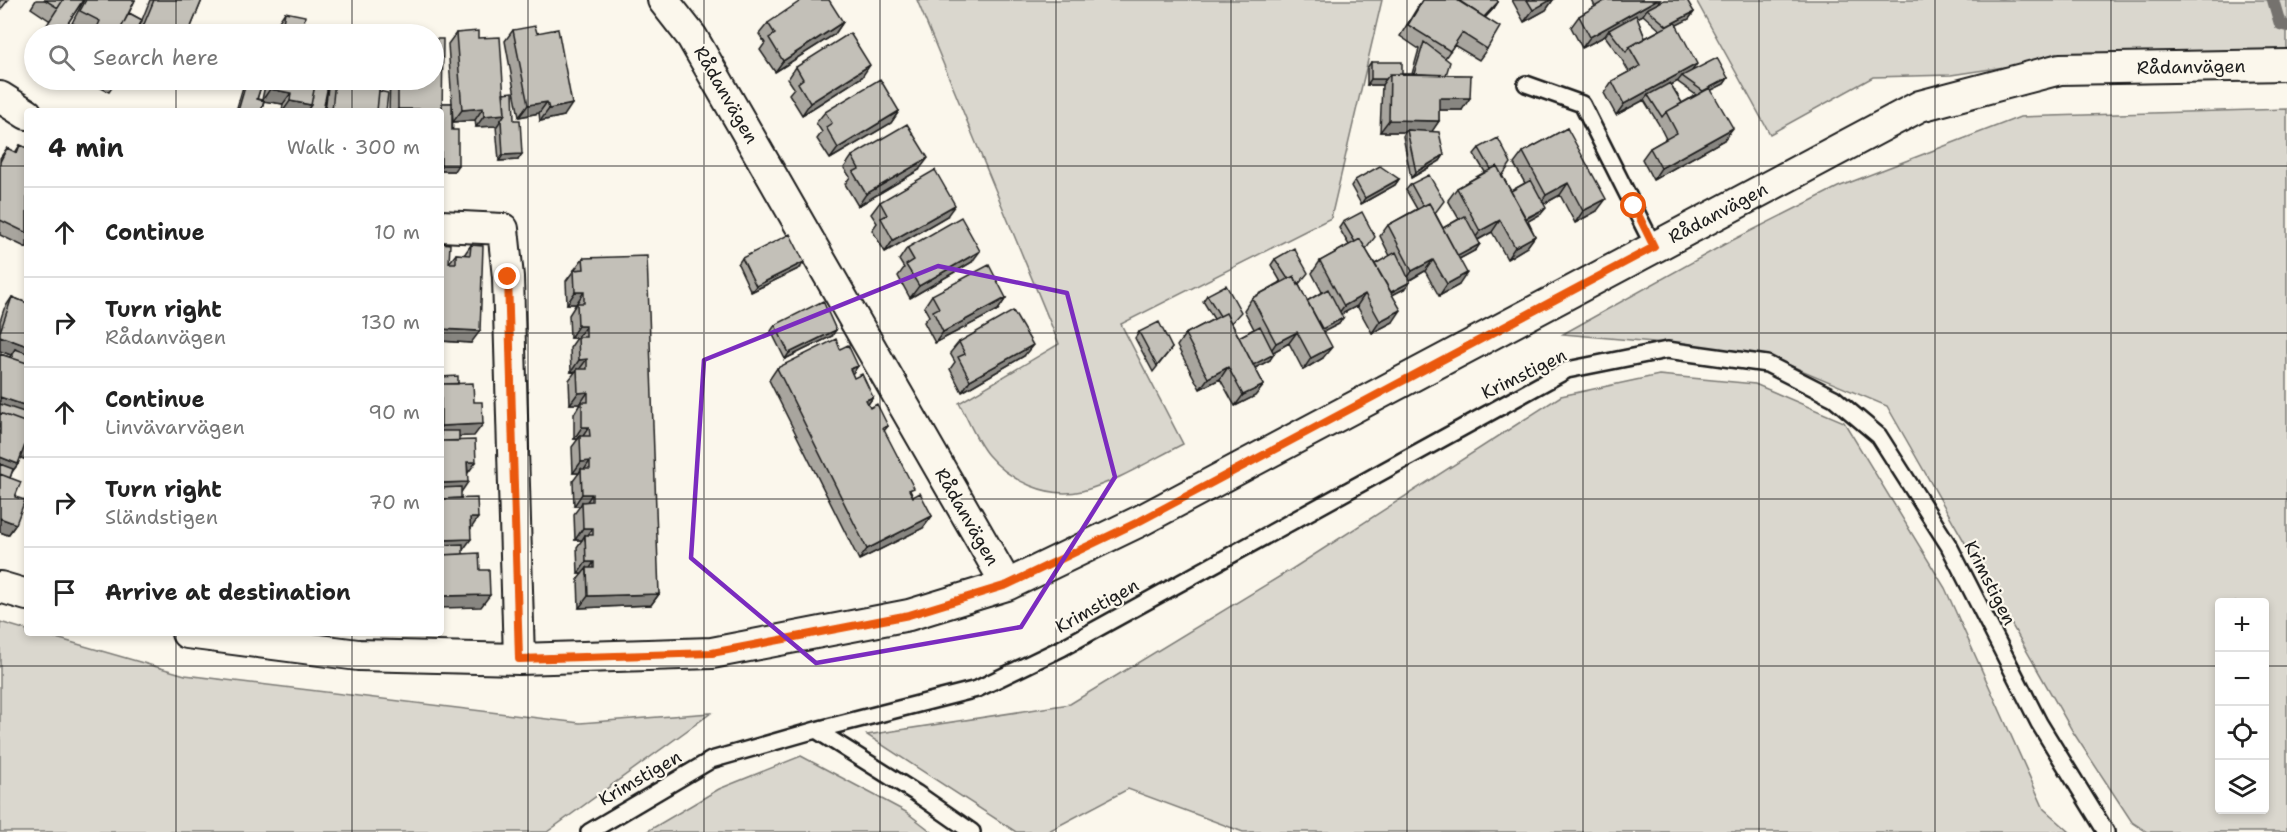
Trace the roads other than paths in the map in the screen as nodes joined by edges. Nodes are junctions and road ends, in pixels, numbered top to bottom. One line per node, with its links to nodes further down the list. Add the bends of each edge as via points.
1 (675, 5): 8 (street, Rådanvägen)
2 (2287, 65): 7 (street, Rådanvägen, via 2060,69 1920,106)
3 (1526, 84): 7 (lane, via 1582,104)
4 (0, 97): 5 (street)
5 (24, 112)
6 (444, 226): 12 (street, via 503,229 508,277)
7 (1654, 247): 8 (street, Rådanvägen, via 1140,521)
8 (1007, 585): 12 (street, via 909,615 712,653)
9 (0, 586): 10 (street)
10 (24, 594)
11 (210, 636): 12 (street, via 358,655)
12 (519, 659)
13 (816, 730): 14 (lane, Krimstigen, via 711,760); 15 (lane); 16 (lane, Krimstigen, via 977,689 1062,648 1568,370 1667,350 1767,364 1834,398 1879,436 1950,546 2039,723)
14 (589, 832)
15 (972, 832)
16 (2106, 832)

